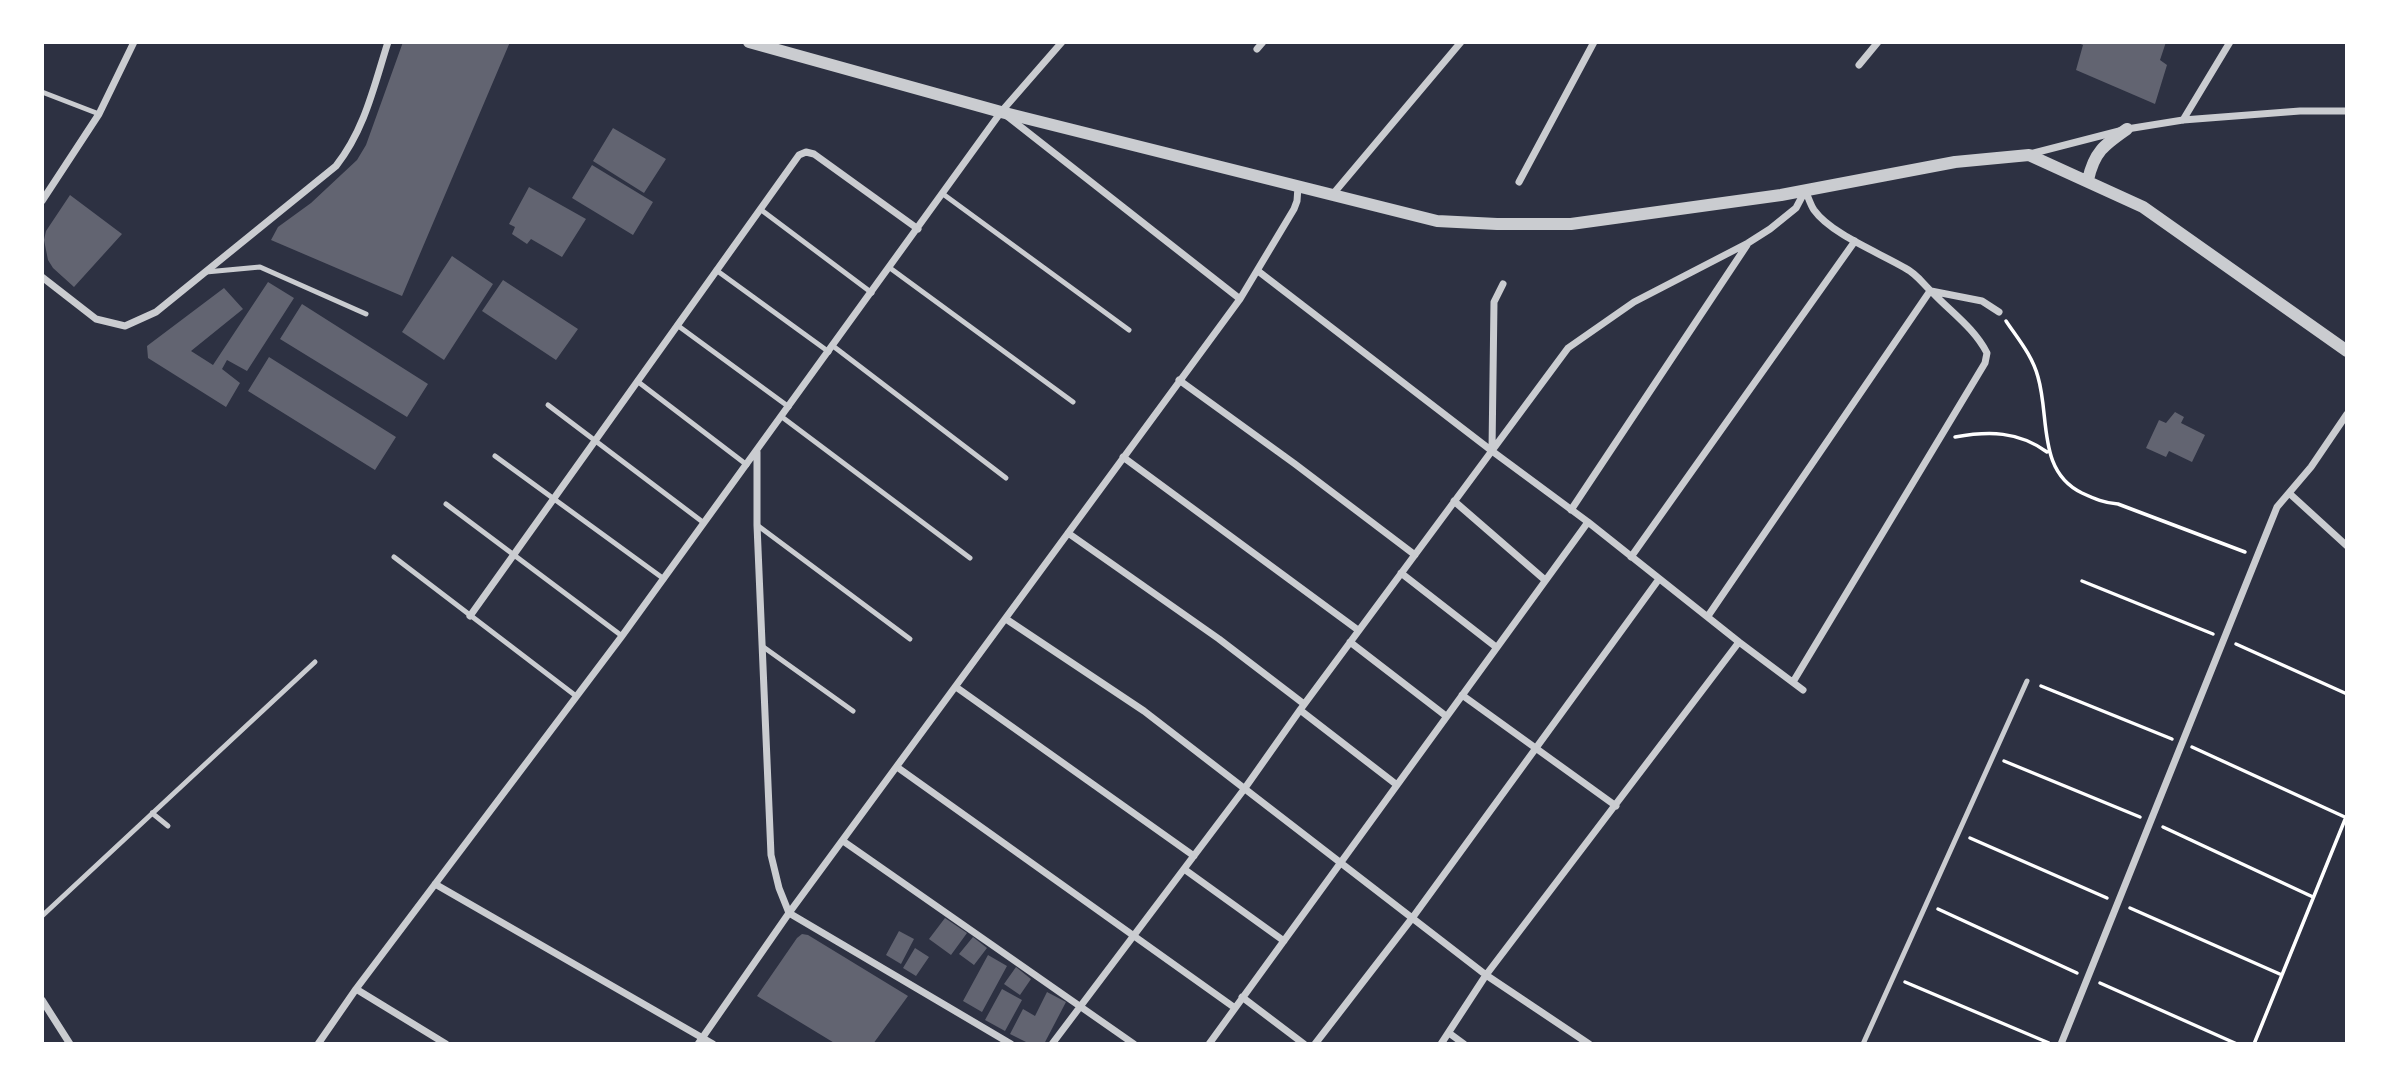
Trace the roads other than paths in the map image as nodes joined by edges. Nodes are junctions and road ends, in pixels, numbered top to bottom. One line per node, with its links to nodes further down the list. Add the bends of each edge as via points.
1 (134, 42): 14 (street)
2 (388, 42): 32 (street, via 352,146 335,166)
3 (749, 42): 9 (street)
4 (1062, 42): 12 (street)
5 (1461, 42): 23 (street)
6 (1594, 42): 19 (street)
7 (1878, 42): 10 (street)
8 (2230, 42): 15 (street)
9 (782, 47): 12 (street)
10 (1859, 65)
11 (42, 92): 14 (lane)
12 (1001, 111): 20 (street); 22 (street); 37 (street)
13 (2347, 111): 15 (street)
14 (99, 114): 24 (street)
15 (2183, 120): 16 (street)
16 (2127, 129): 17 (street); 18 (street, via 2098,152)
17 (2029, 155): 18 (street); 21 (street, via 1955,162)
18 (2088, 180): 43 (street, via 2143,207)
19 (1519, 182)
20 (1298, 187): 23 (street); 31 (street, via 1294,209)
21 (1805, 190): 23 (street, via 1546,224 1437,221); 27 (street, via 1814,211); 28 (street, via 1791,213)
22 (943, 194): 26 (street); 41 (lane)
23 (1332, 195)
24 (42, 201)
25 (760, 209): 26 (street, via 799,155 806,152); 30 (street); 36 (lane)
26 (918, 229): 29 (street)
27 (1855, 241): 35 (street, via 1922,279); 70 (street)
28 (1748, 243): 53 (street, via 1633,302 1579,339); 62 (street)
29 (890, 268): 36 (street); 46 (lane)
30 (716, 270): 40 (street); 42 (lane)
31 (1258, 271): 37 (street); 53 (street)
32 (206, 272): 33 (street, via 156,312 125,326 96,319); 39 (lane, via 260,267)
33 (42, 277)
34 (1503, 284): 53 (street, via 1494,302)
35 (1930, 291): 38 (street, via 1982,301); 78 (street); 89 (street, via 1975,333 1987,353 1985,363)
36 (872, 293): 42 (street)
37 (1240, 299): 44 (street)
38 (1999, 312)
39 (366, 313)
40 (677, 325): 45 (street); 48 (lane)
41 (1129, 330)
42 (831, 349): 48 (street); 57 (lane)
43 (2347, 351)
44 (1179, 380): 55 (street); 69 (street)
45 (637, 381): 51 (street); 56 (lane)
46 (1073, 402)
47 (548, 405): 51 (lane)
48 (789, 407): 50 (street)
49 (2347, 414): 58 (street)
50 (782, 417): 52 (street); 72 (lane)
51 (595, 441): 59 (street); 64 (lane)
52 (757, 451): 56 (street); 65 (street)
53 (1492, 451): 60 (street); 62 (street)
54 (495, 456): 59 (lane)
55 (1123, 457): 66 (street); 80 (street)
56 (747, 465): 64 (street)
57 (1006, 478)
58 (2289, 493): 67 (street); 136 (street, via 2277,507)
59 (553, 499): 68 (street); 74 (lane)
60 (1454, 501): 69 (street); 76 (street)
61 (446, 504): 68 (lane)
62 (1571, 510): 63 (street)
63 (1588, 522): 70 (street); 76 (street)
64 (705, 523): 74 (street)
65 (757, 525): 82 (lane); 85 (street)
66 (1068, 533): 79 (street); 94 (street, via 1219,639)
67 (2347, 546)
68 (514, 555): 77 (street); 81 (lane)
69 (1415, 555): 73 (street)
70 (1630, 557): 75 (street)
71 (394, 558): 77 (lane)
72 (970, 558)
73 (1401, 573): 80 (street); 86 (street)
74 (664, 579): 81 (street)
75 (1659, 579): 78 (street); 97 (street)
76 (1545, 580): 86 (street)
77 (470, 616): 93 (lane)
78 (1708, 616): 84 (street)
79 (1006, 620): 90 (street); 100 (street, via 1144,711)
80 (1359, 631): 83 (street)
81 (622, 636): 93 (street)
82 (910, 639)
83 (1350, 642): 94 (street); 96 (street)
84 (1739, 642): 89 (street); 101 (street)
85 (761, 645): 95 (lane); 109 (street, via 771,855)
86 (1496, 647): 92 (street)
87 (315, 662): 102 (lane)
88 (2027, 681): 135 (lane)
89 (1793, 682): 91 (street)
90 (956, 687): 98 (street); 105 (street)
91 (1803, 690)
92 (1461, 695): 96 (street); 97 (street)
93 (576, 696): 108 (street)
94 (1302, 707): 99 (street); 100 (street)
95 (853, 711)
96 (1446, 716): 99 (street)
97 (1537, 749): 101 (street); 111 (street)
98 (897, 767): 104 (street); 112 (street)
99 (1397, 785): 106 (street)
100 (1245, 788): 105 (street); 106 (street)
101 (1616, 806): 114 (street)
102 (152, 813): 103 (lane); 110 (lane)
103 (168, 826)
104 (843, 841): 109 (street); 118 (street)
105 (1194, 856): 107 (street)
106 (1341, 864): 111 (street); 113 (street)
107 (1184, 869): 112 (street); 113 (street)
108 (435, 884): 115 (street); 121 (street)
109 (789, 913): 121 (street); 126 (street)
110 (42, 916)
111 (1413, 917): 114 (street); 131 (street)
112 (1133, 935): 118 (street); 119 (street)
113 (1283, 942): 116 (street)
114 (1486, 975): 120 (street); 134 (street)
115 (356, 989): 123 (street); 124 (street)
116 (1242, 997): 119 (street); 130 (street)
117 (42, 1000): 122 (street)
118 (1082, 1007): 127 (street); 128 (street)
119 (1235, 1008): 129 (street)
120 (1449, 1033): 132 (street); 133 (street)
121 (701, 1041): 125 (street)
122 (71, 1044)
123 (318, 1044)
124 (446, 1044)
125 (713, 1044)
126 (1011, 1044)
127 (1052, 1044)
128 (1134, 1044)
129 (1209, 1044)
130 (1304, 1044)
131 (1315, 1044)
132 (1441, 1044)
133 (1464, 1044)
134 (1589, 1044)
135 (1863, 1044)
136 (2061, 1044)

